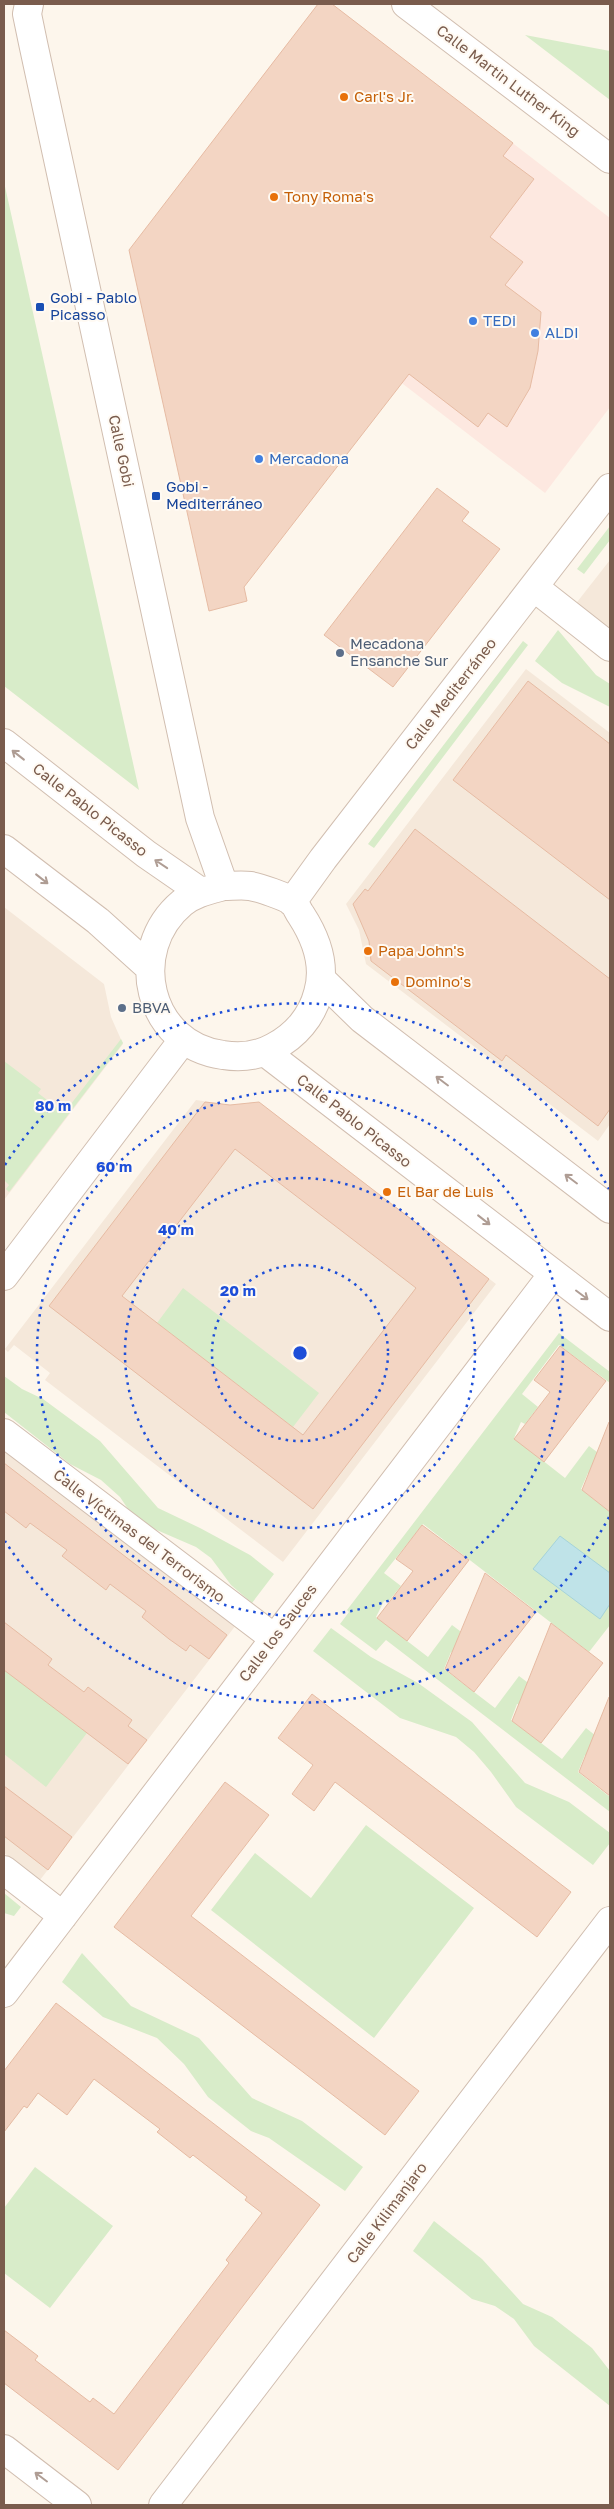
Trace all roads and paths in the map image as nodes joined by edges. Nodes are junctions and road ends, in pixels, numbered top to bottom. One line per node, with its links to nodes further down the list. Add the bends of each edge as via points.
1 (406, 4): 3 (street, Calle Martin Luther King)
2 (25, 7): 9 (street, Calle Gobi, via 200,818)
3 (610, 159)
4 (610, 488): 5 (street, Calle Mediterráneo)
5 (535, 588): 6 (street); 10 (street, Calle Mediterráneo)
6 (610, 647)
7 (4, 743): 9 (street, Calle Pablo Picasso, one-way to 7, via 146,854)
8 (4, 849): 11 (street, one-way to 11, via 98,921)
9 (212, 889): 10 (street, via 251,886); 11 (street, via 183,902 168,917 157,935)
10 (292, 902): 12 (street, via 310,929 318,950)
11 (149, 966): 13 (street, via 151,987 162,1018)
12 (321, 979): 14 (street, via 310,1013 300,1028 287,1040); 15 (street, one-way to 12, via 362,1019)
13 (183, 1040): 14 (street, via 212,1054 236,1057); 17 (street)
14 (265, 1052): 16 (street, Calle Pablo Picasso, one-way to 16)
15 (609, 1206)
16 (554, 1274): 18 (street, Calle Pablo Picasso, one-way to 18); 20 (street, Calle los Sauces)
17 (4, 1276)
18 (610, 1317)
19 (4, 1433): 20 (street, Calle Víctimas del Terrorismo)
20 (274, 1638): 22 (street, Calle los Sauces)
21 (4, 1870): 22 (street)
22 (63, 1916): 24 (street, Calle los Sauces)
23 (610, 1921): 27 (street, Calle Kilimanjaro)
24 (4, 1993)
25 (4, 2449): 26 (street, one-way to 25)
26 (78, 2505)
27 (163, 2505)

